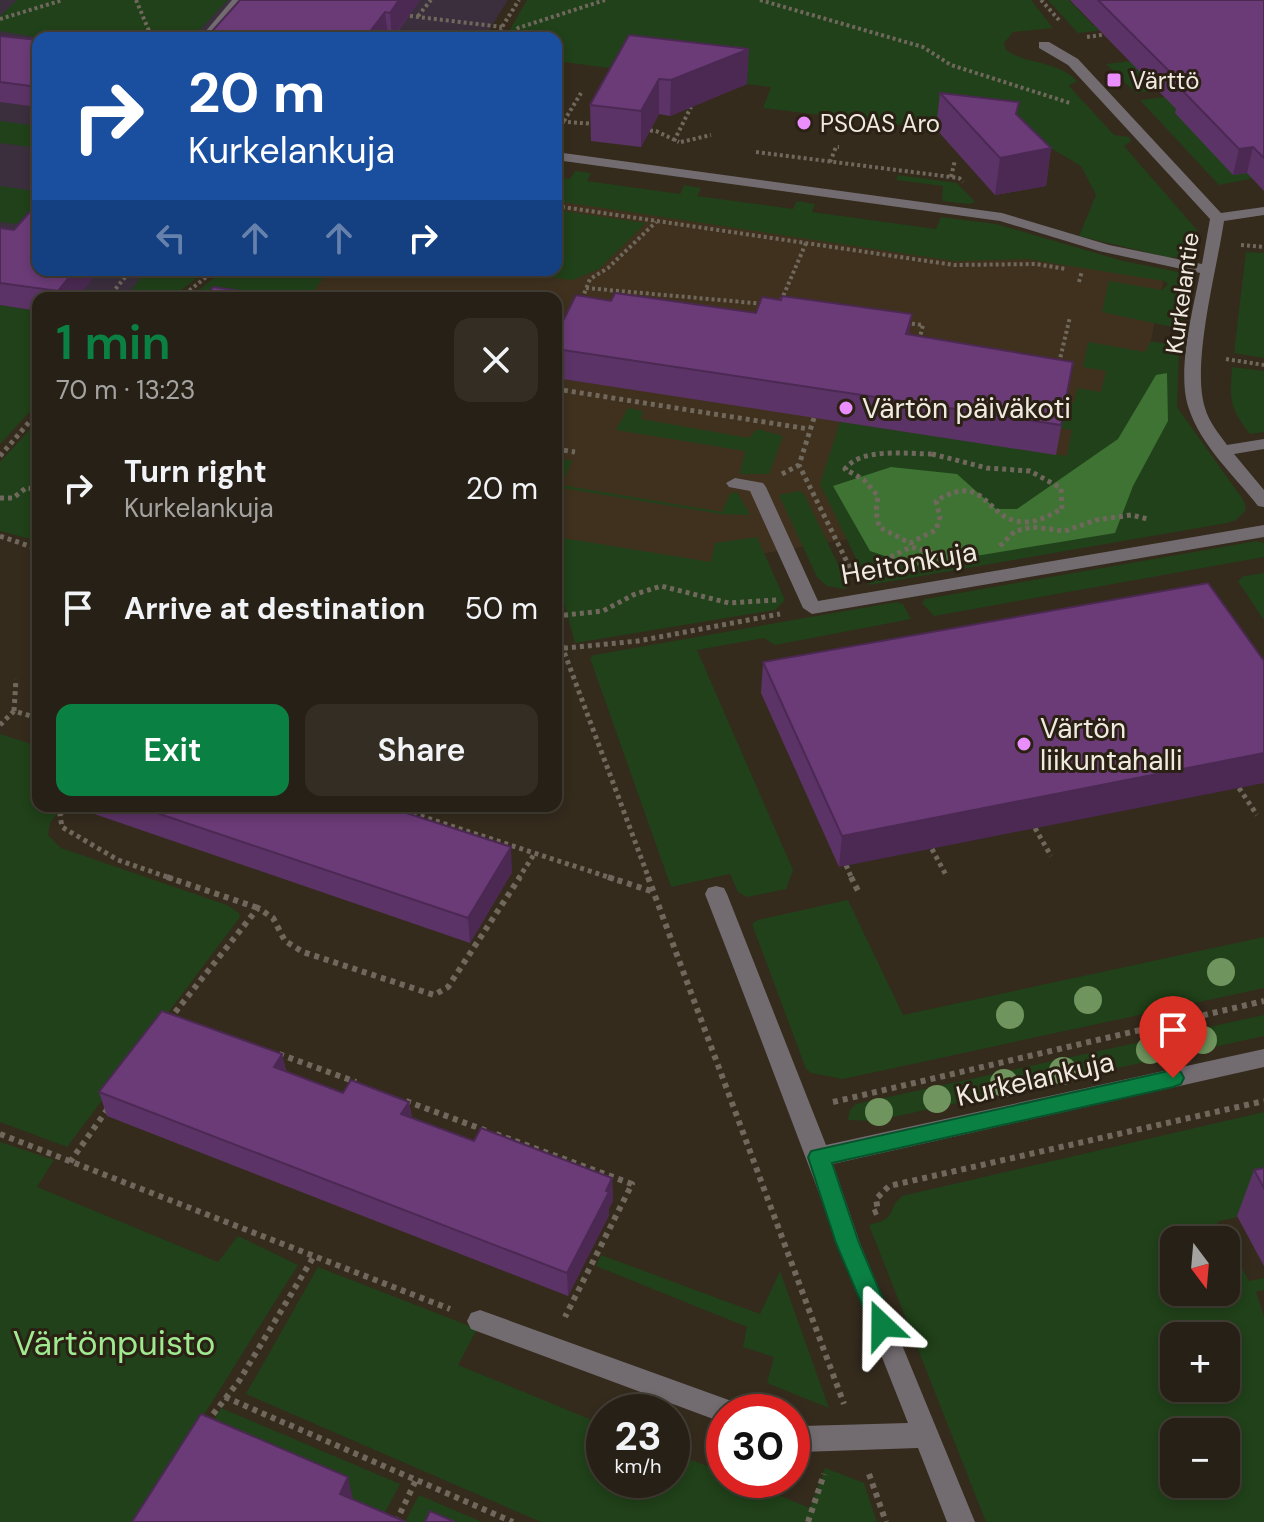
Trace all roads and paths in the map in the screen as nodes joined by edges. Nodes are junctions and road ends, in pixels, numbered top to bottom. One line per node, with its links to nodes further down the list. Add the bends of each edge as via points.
1 (63, 0): 11 (path)
2 (136, 0): 14 (path)
3 (239, 0): 15 (street)
4 (431, 0): 10 (path)
5 (519, 0): 13 (path)
6 (605, 0): 17 (path)
7 (760, 0): 22 (path, via 923,47 951,65)
8 (1041, 0): 12 (path)
9 (410, 16): 10 (path)
10 (418, 17): 13 (path)
11 (0, 19)
12 (1063, 25)
13 (502, 27): 16 (path)
14 (149, 32)
15 (211, 32)
16 (501, 32)
17 (514, 32)
18 (1122, 33): 19 (path)
19 (1075, 39)
20 (1044, 45): 40 (street, Kurkelantie, via 1073,62)
21 (581, 93): 24 (path)
22 (1077, 105)
23 (691, 107): 28 (path)
24 (564, 121): 25 (path)
25 (595, 124)
26 (641, 129): 28 (path)
27 (711, 135): 29 (path)
28 (674, 141): 29 (path)
29 (681, 142): 30 (path)
30 (696, 144)
31 (839, 147): 35 (path)
32 (756, 152): 35 (path)
33 (562, 157): 39 (street)
34 (955, 160): 36 (path)
35 (830, 162): 36 (path)
36 (951, 177): 39 (path, via 959,178 985,203)
37 (562, 207): 41 (path)
38 (1264, 211): 40 (street)
39 (983, 214): 44 (street, via 1127,256)
40 (1217, 218): 44 (street, Kurkelantie)
41 (657, 221): 42 (path); 49 (path)
42 (806, 243): 43 (path, via 954,265); 49 (path, via 779,306)
43 (1066, 269)
44 (1209, 270): 56 (street, Kurkelantie)
45 (1096, 274): 48 (path, via 1082,271)
46 (126, 276): 50 (path)
47 (208, 276): 51 (path)
48 (1079, 282)
49 (587, 286): 52 (path)
50 (113, 292)
51 (188, 292)
52 (574, 310)
53 (1070, 317): 58 (path)
54 (896, 322): 55 (path, via 923,325)
55 (916, 349)
56 (1197, 355): 57 (path); 65 (street, Kurkelantie, via 1196,406)
57 (1264, 365)
58 (1058, 367)
59 (562, 390): 62 (path)
60 (814, 418): 62 (path)
61 (32, 419): 67 (path)
62 (809, 429): 76 (path, via 799,465)
63 (1264, 444): 65 (street)
64 (562, 450): 66 (path)
65 (1225, 451): 71 (street, Kurkelantie)
66 (575, 452)
67 (0, 456)
68 (735, 483): 77 (street, via 757,487)
69 (32, 488): 70 (path)
70 (0, 498)
71 (1264, 502)
72 (1031, 524): 72 (path, via 1062,509 1061,488 1046,475 1026,469 993,469 932,454 875,455 850,462 845,469 878,496 879,527 911,545 936,530 936,501 950,491 970,490 1004,515)
73 (1264, 531): 76 (street, Heitonkuja)
74 (0, 536): 75 (path)
75 (32, 547)
76 (864, 599): 77 (street, Heitonkuja)
77 (812, 608): 78 (path, Heitonkuja, via 638,641)
78 (562, 649)
79 (562, 657): 95 (path)
80 (16, 679): 81 (path)
81 (14, 711): 82 (path); 83 (path)
82 (32, 716)
83 (0, 725)
84 (1239, 788): 87 (path)
85 (62, 812): 97 (path, via 62,827 118,860)
86 (409, 812): 90 (path)
87 (1257, 815)
88 (1035, 828): 91 (path)
89 (932, 849): 93 (path)
90 (535, 853): 95 (path); 97 (path, via 448,987 434,995 303,952 285,941 273,918)
91 (1051, 856)
92 (846, 865): 94 (path)
93 (947, 877)
94 (858, 891)
95 (655, 892): 120 (path)
96 (716, 894): 108 (street)
97 (258, 908): 99 (path)
98 (1264, 1001): 108 (path)
99 (173, 1015): 100 (path); 101 (path)
100 (188, 1020)
101 (165, 1027)
102 (277, 1053): 104 (path)
103 (1264, 1058): 110 (street, Kurkelankuja)
104 (366, 1086)
105 (395, 1097): 115 (path, via 632,1184)
106 (113, 1100): 111 (path)
107 (1264, 1101): 112 (path, via 889,1186 876,1199 878,1211)
108 (800, 1110): 110 (street)
109 (0, 1134): 111 (path)
110 (819, 1157): 112 (street)
111 (70, 1162): 113 (path)
112 (841, 1222): 119 (street)
113 (314, 1256): 114 (path); 116 (path)
114 (480, 1321): 115 (street)
115 (550, 1347): 117 (street)
116 (225, 1397): 118 (path); 122 (path)
117 (706, 1404)
118 (200, 1434)
119 (928, 1435): 120 (street); 126 (street)
120 (857, 1438): 121 (street); 125 (path)
121 (810, 1439)
122 (416, 1480): 123 (path); 124 (path)
123 (396, 1522)
124 (513, 1522)
125 (886, 1522)
126 (961, 1522)

